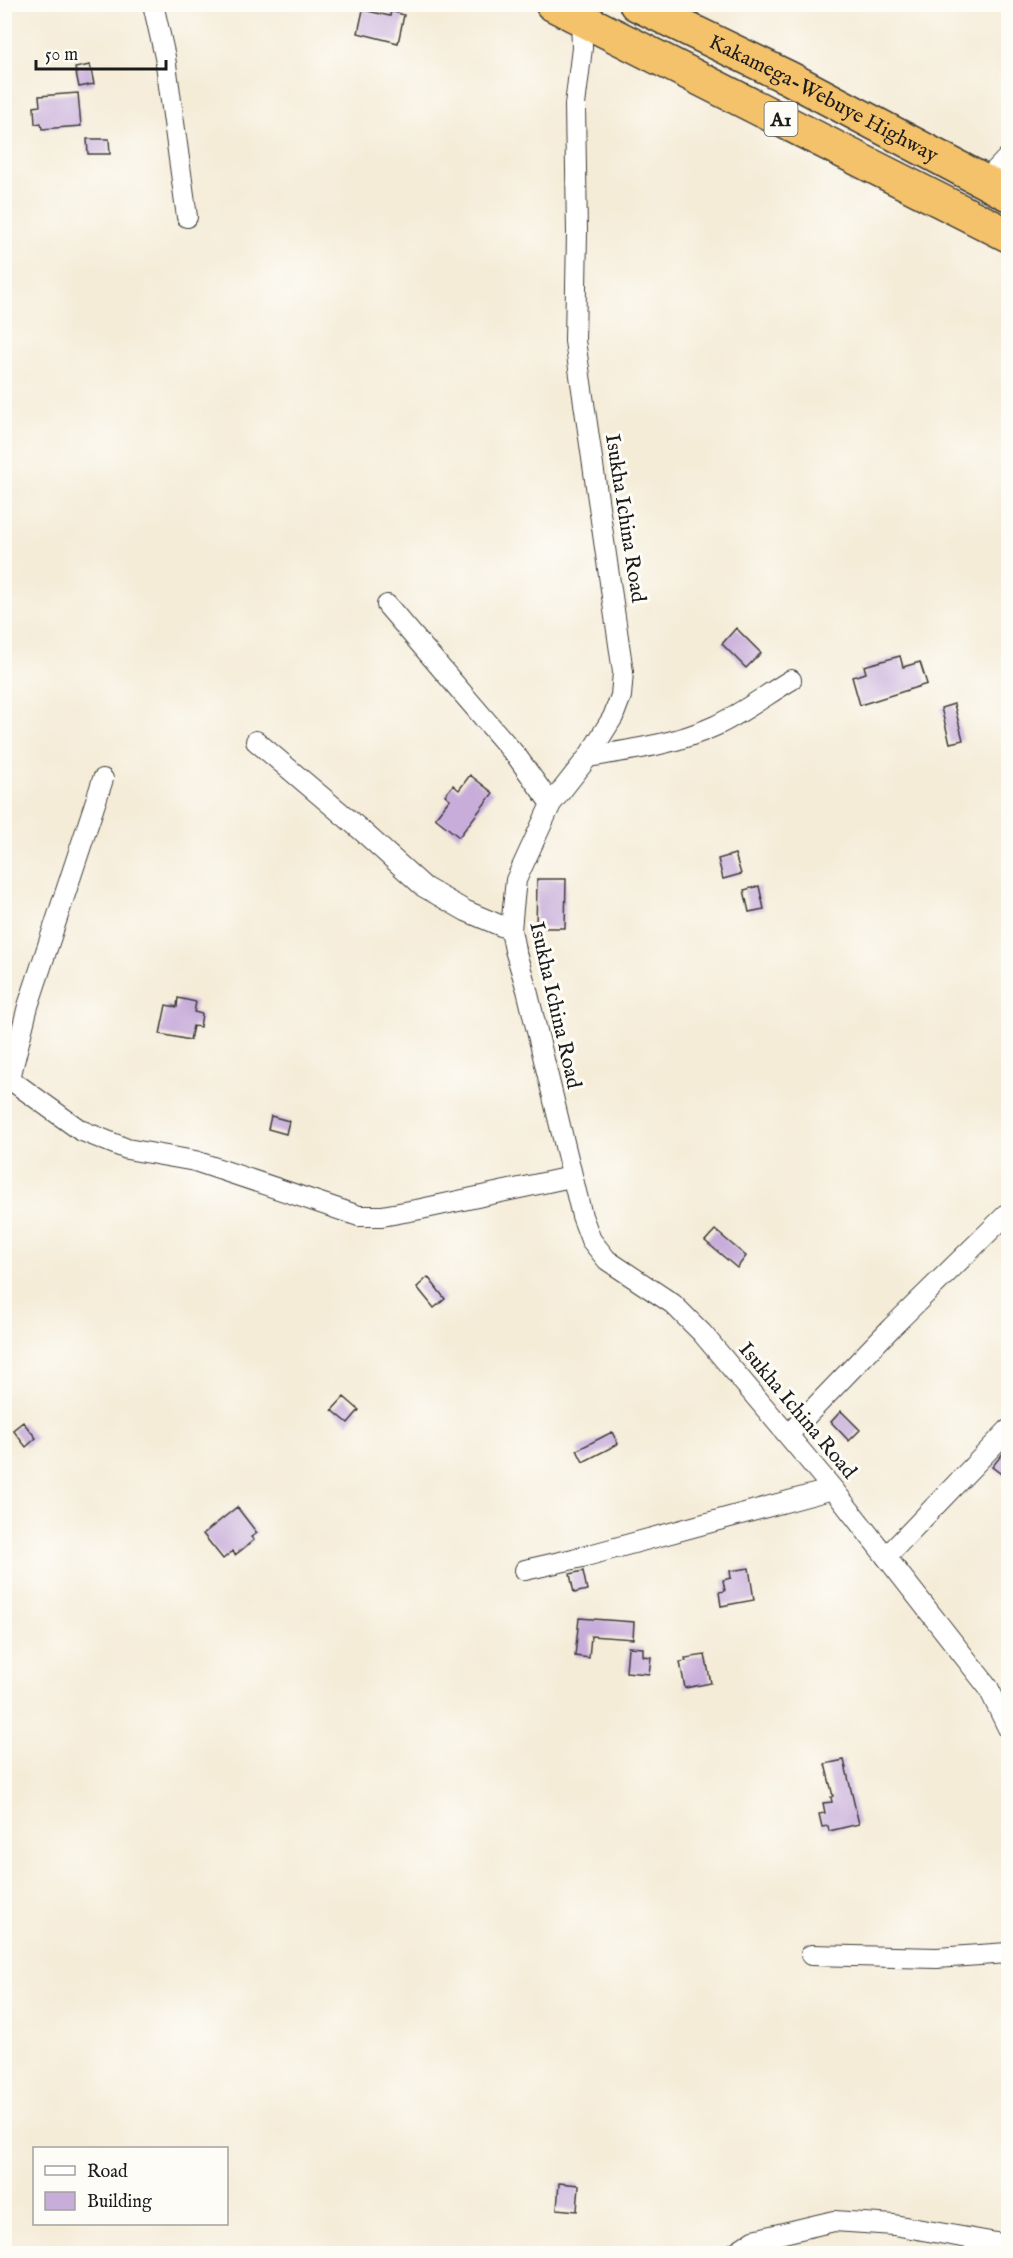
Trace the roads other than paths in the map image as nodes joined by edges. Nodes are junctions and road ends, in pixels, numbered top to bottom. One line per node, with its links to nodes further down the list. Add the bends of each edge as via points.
1 (153, 4): 6 (street, via 165,57)
2 (636, 4): 5 (highway, Kakamega-Webuye Highway / A1, via 789,78)
3 (566, 11): 7 (highway, Kakamega-Webuye Highway / A1); 11 (street, Isukha Ichina Road, via 582,48 574,105 575,340 623,672 621,696 613,717)
4 (1008, 157): 5 (street)
5 (997, 188)
6 (187, 217)
7 (1008, 235)
8 (387, 605): 13 (street, via 518,758)
9 (791, 680): 11 (street, via 702,731)
10 (256, 741): 14 (street, via 424,887 466,911)
11 (588, 757): 13 (street, Isukha Ichina Road)
12 (103, 779): 15 (street)
13 (551, 804): 14 (street, Isukha Ichina Road, via 516,880)
14 (512, 930): 16 (street, Isukha Ichina Road)
15 (7, 1077): 16 (street, via 89,1134 127,1149 195,1161 359,1216 421,1209)
16 (571, 1177): 19 (street, Isukha Ichina Road, via 591,1240 607,1260 674,1304)
17 (1008, 1213): 19 (street)
18 (1008, 1430): 21 (street)
19 (788, 1436): 20 (street, Isukha Ichina Road)
20 (833, 1489): 21 (street, Isukha Ichina Road); 22 (street)
21 (886, 1557): 23 (street, Isukha Ichina Road, via 988,1687)
22 (525, 1570)
23 (1008, 1728)
24 (1008, 1953): 25 (street, via 937,1958)
25 (811, 1955)
26 (1008, 2243): 27 (street, via 894,2225 834,2221 754,2240)
27 (733, 2253)

